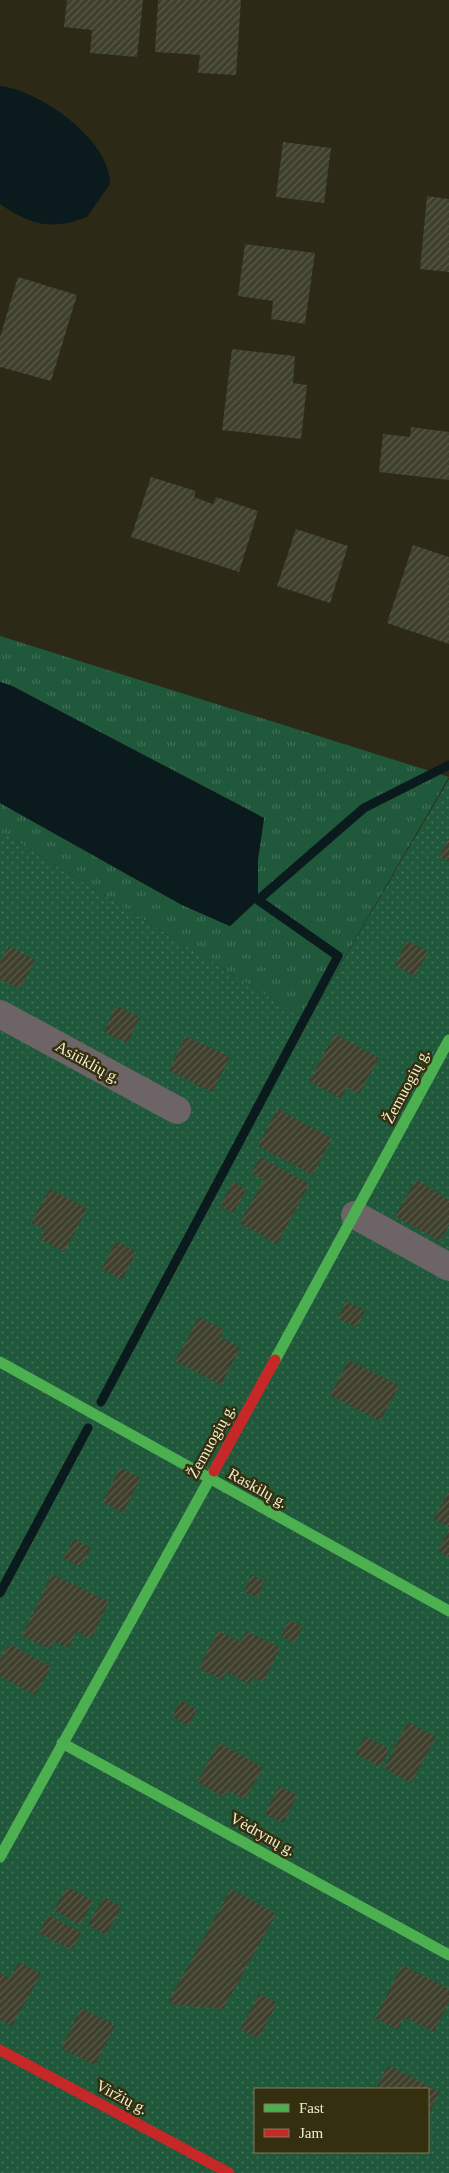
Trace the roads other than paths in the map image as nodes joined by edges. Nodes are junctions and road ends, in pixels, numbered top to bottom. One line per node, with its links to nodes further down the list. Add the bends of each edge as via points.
1 (0, 1014): 3 (street, Asiūklių g.)
2 (449, 1040): 4 (street, Žemuogių g.)
3 (177, 1110)
4 (355, 1215): 5 (street); 7 (street, Žemuogių g.)
5 (449, 1267)
6 (0, 1362): 7 (street, Raskilų g.)
7 (209, 1479): 8 (street, Raskilų g.); 9 (street, Žemuogių g.)
8 (449, 1611)
9 (62, 1743): 10 (street, Žemuogių g.); 11 (street, Vėdrynų g.)
10 (0, 1857)
11 (449, 1955)
12 (0, 2050): 13 (street, Viržių g.)
13 (229, 2173)

